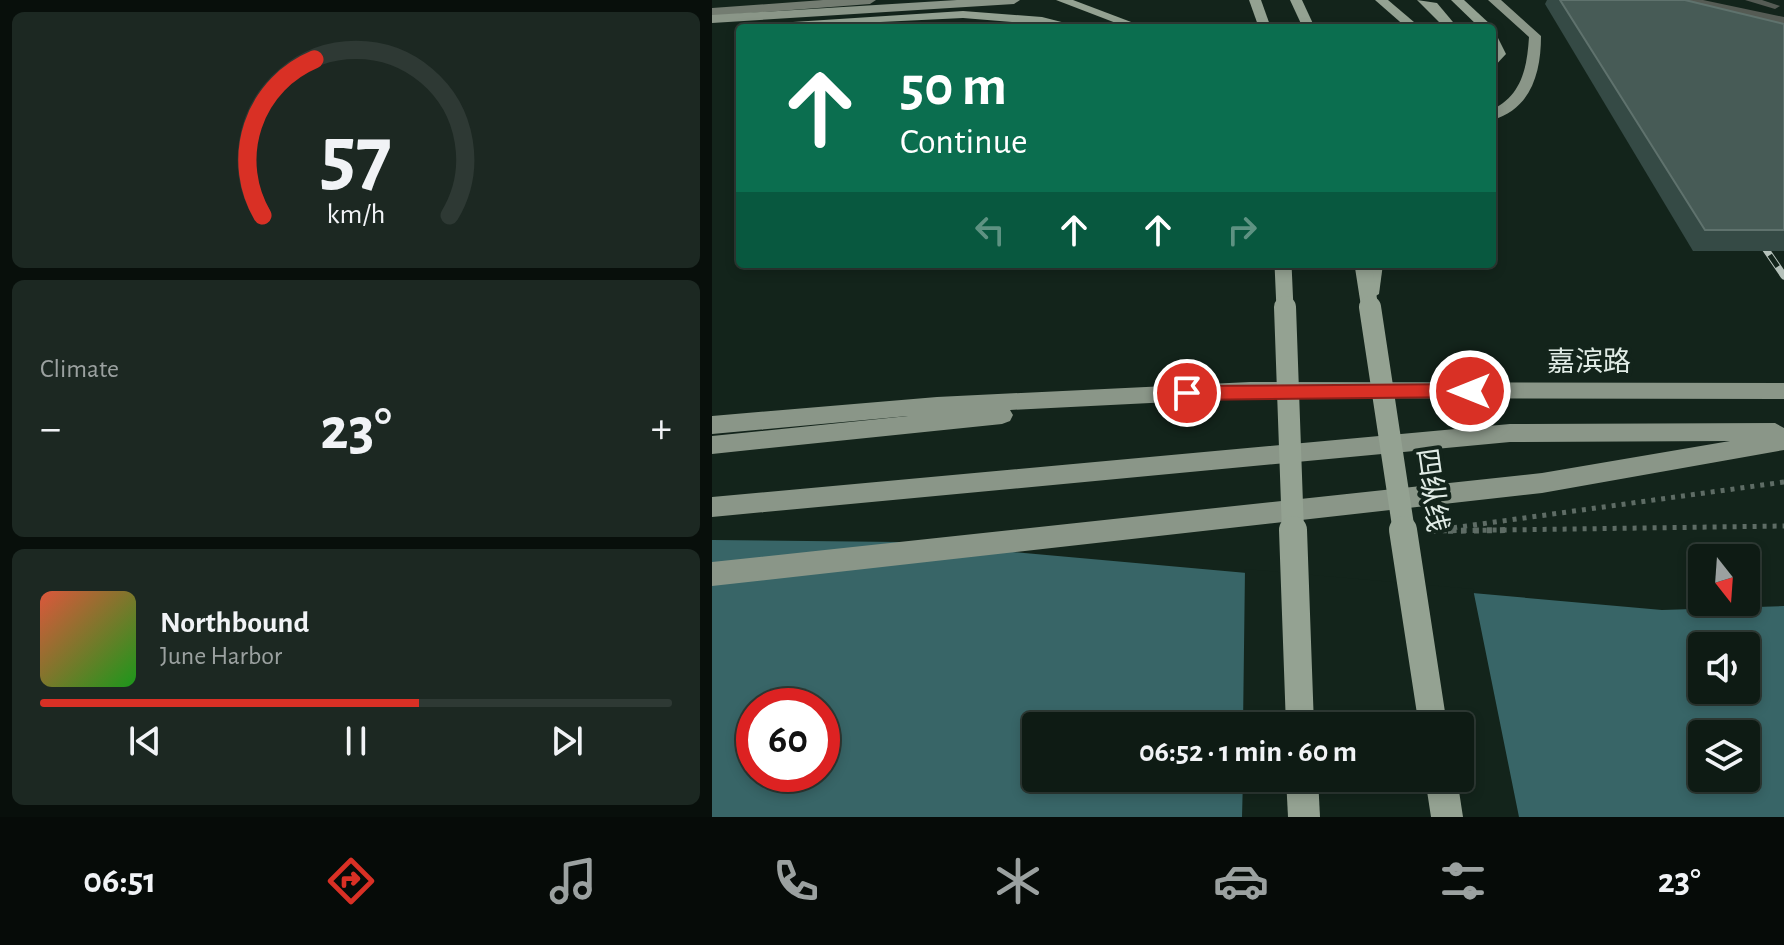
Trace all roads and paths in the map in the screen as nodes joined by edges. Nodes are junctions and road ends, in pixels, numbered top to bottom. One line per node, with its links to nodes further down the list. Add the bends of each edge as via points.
1 (724, 0): 13 (main road)
2 (870, 0): 15 (main road)
3 (1014, 0): 16 (main road)
4 (1062, 0): 20 (highway)
5 (1255, 0): 21 (highway)
6 (1296, 0): 22 (highway)
7 (1381, 0): 23 (highway)
8 (1423, 0): 24 (highway)
9 (1457, 0): 25 (highway)
10 (1494, 0): 28 (main road, via 1535,36 1535,70 1512,107)
11 (1687, 0): 17 (street)
12 (1750, 0): 14 (lane)
13 (712, 1)
14 (1774, 3): 17 (lane)
15 (712, 12)
16 (712, 19)
17 (1782, 21)
18 (818, 24): 19 (highway, via 932,16)
19 (1051, 24)
20 (1130, 24)
21 (1264, 24)
22 (1307, 24)
23 (1410, 24)
24 (1449, 24)
25 (1483, 24)
26 (736, 30): 27 (main road)
27 (712, 32)
28 (1496, 114)
29 (1283, 268): 43 (highway, bridge)
30 (1364, 268): 32 (highway, 四纵线, bridge)
31 (1373, 268): 32 (highway)
32 (1369, 294): 44 (highway, 四纵线, bridge)
33 (1250, 390): 34 (main road, 嘉滨路); 35 (main road, via 937,405); 38 (main road)
34 (1784, 391)
35 (712, 425)
36 (1784, 432): 40 (main road, bridge, via 1510,433)
37 (1784, 441): 42 (main road, bridge, via 1542,483)
38 (712, 445)
39 (1784, 482): 41 (path, via 1430,531)
40 (712, 507)
41 (1784, 526)
42 (712, 574)
43 (1299, 712)
44 (1431, 712)
45 (1303, 792): 47 (highway)
46 (1443, 792): 48 (highway)
47 (1304, 817)
48 (1447, 817)

